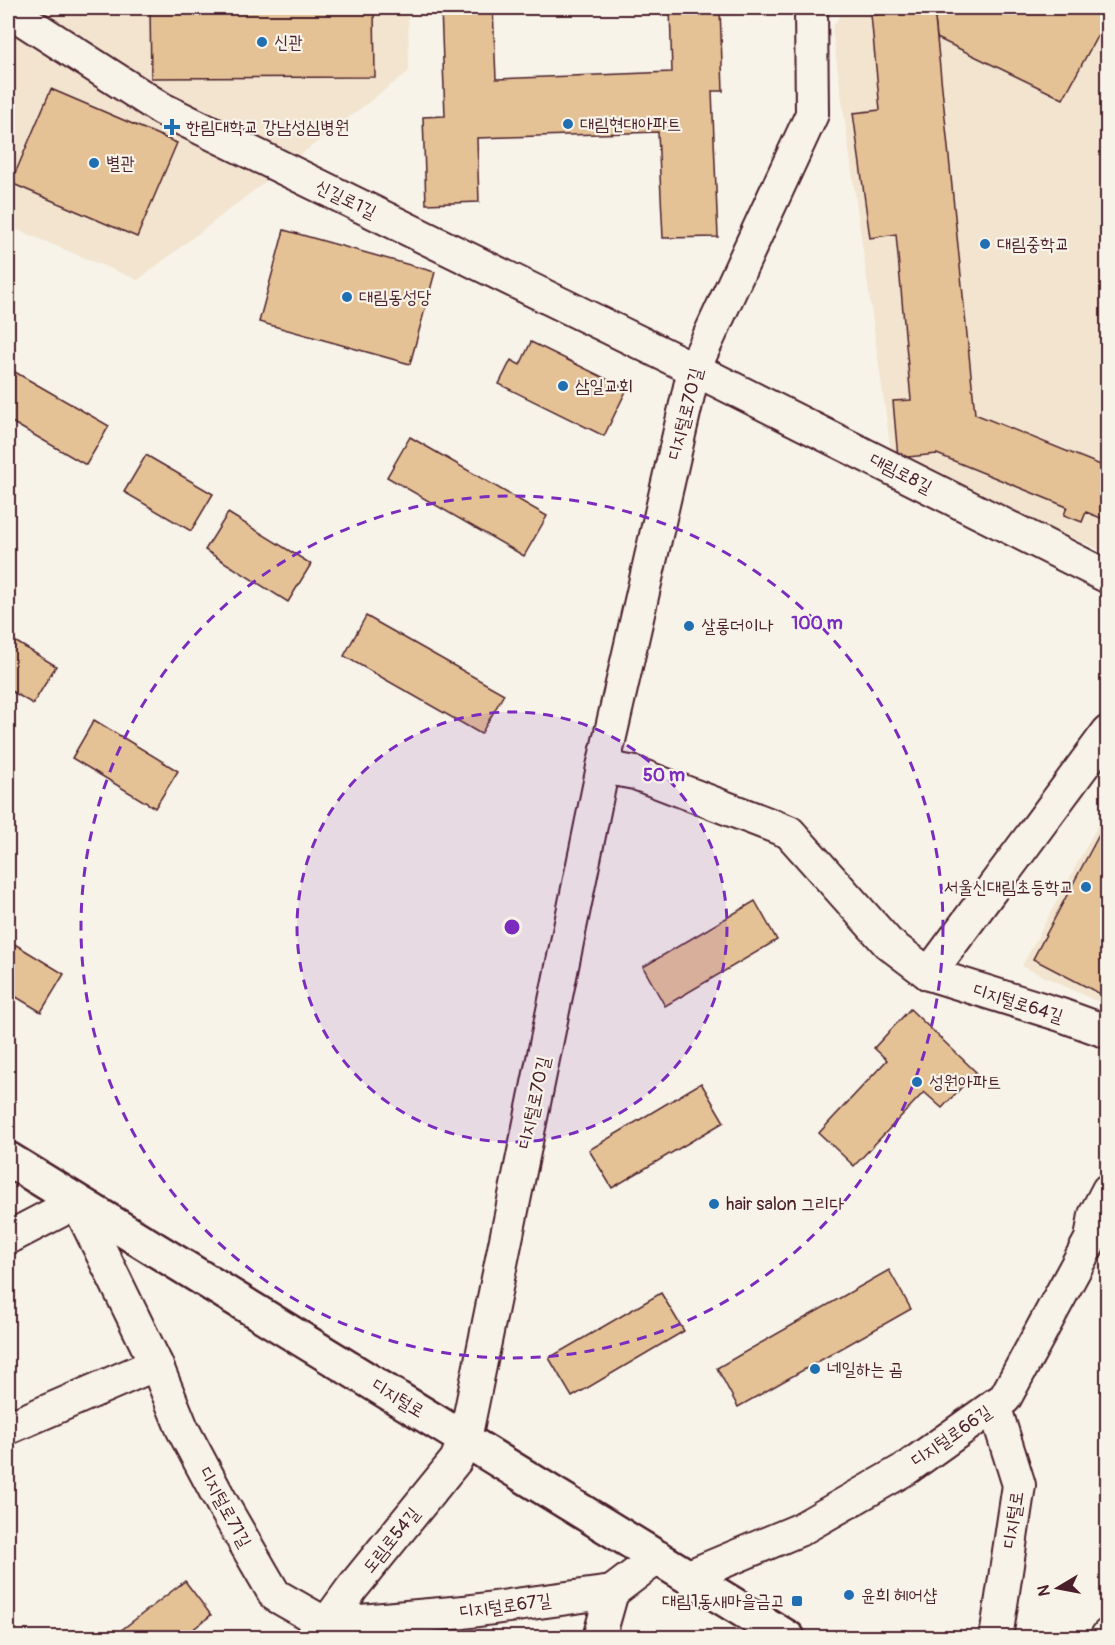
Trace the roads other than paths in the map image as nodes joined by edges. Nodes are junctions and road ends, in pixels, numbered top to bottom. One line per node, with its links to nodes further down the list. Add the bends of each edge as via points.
1 (811, 8): 3 (street, 디지털로70길, via 812,114)
2 (8, 10): 3 (street, 신길로1길, via 162,110)
3 (694, 369): 4 (street, 대림로8길); 6 (street, 디지털로70길)
4 (1107, 577)
5 (1107, 732): 7 (street)
6 (603, 766): 7 (street, via 635,773 789,832 888,943); 16 (street, 디지털로70길)
7 (929, 974): 8 (street, 디지털로64길)
8 (1107, 1032)
9 (8, 1159): 11 (main road, 디지털로)
10 (1107, 1190): 14 (street, 디지털로66길, via 1095,1215 1091,1239 1005,1398)
11 (77, 1202): 12 (street); 13 (street, 디지털로71길); 16 (main road, 디지털로)
12 (8, 1238)
13 (156, 1364): 15 (street); 20 (street, 디지털로71길, via 182,1428 275,1595)
14 (994, 1405): 18 (street, 디지털로66길, via 907,1468 799,1530); 23 (street, 디지털로, via 1019,1485)
15 (8, 1428)
16 (465, 1439): 17 (main road, 디지털로); 20 (street, 도림로54길, via 456,1460 353,1587)
17 (658, 1557): 18 (main road, 디지털로); 19 (street, 디지털로67길)
18 (689, 1576): 22 (main road, 디지털로)
19 (612, 1592): 20 (street, 디지털로67길); 21 (street)
20 (323, 1633)
21 (599, 1638)
22 (788, 1638)
23 (996, 1638)

